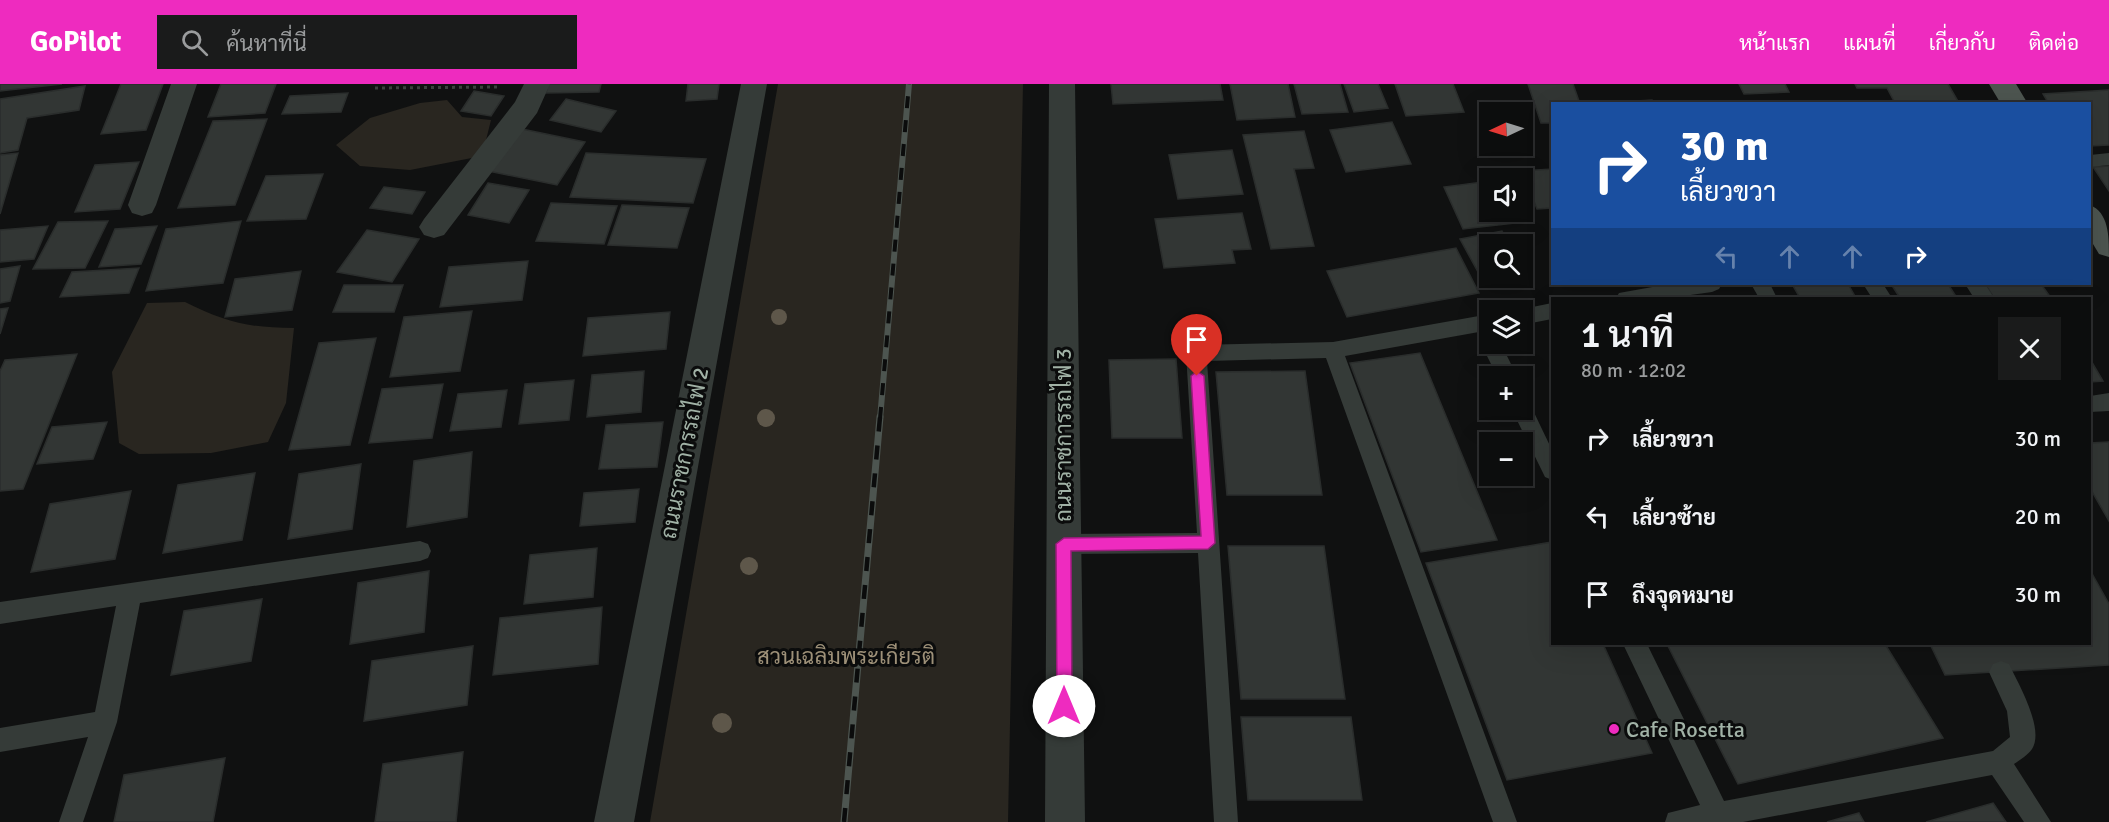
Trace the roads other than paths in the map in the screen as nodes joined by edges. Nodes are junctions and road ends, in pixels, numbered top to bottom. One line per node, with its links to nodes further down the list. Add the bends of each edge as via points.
1 (184, 84): 9 (street)
2 (754, 84): 35 (street, ถนนราชการรถไฟ 2)
3 (1062, 84): 24 (street, ถนนราชการรถไฟ 3)
4 (2002, 84): 6 (main road)
5 (536, 86): 11 (street, via 527,106)
6 (2014, 102)
7 (2109, 159): 8 (lane)
8 (2091, 160)
9 (142, 205)
10 (2091, 218): 12 (main road)
11 (435, 227)
12 (2109, 246)
13 (1706, 285): 14 (lane)
14 (1632, 297)
15 (1551, 311): 16 (lane)
16 (1533, 315)
17 (1479, 333): 18 (lane)
18 (1333, 350): 23 (lane, via 1196,353); 38 (lane)
19 (2109, 402): 20 (lane)
20 (2091, 404)
21 (1528, 420): 22 (lane)
22 (1551, 469)
23 (1208, 543): 24 (lane); 37 (lane)
24 (1064, 544): 36 (street, ถนนราชการรถไฟ 3)
25 (420, 551): 26 (lane)
26 (130, 594): 27 (lane); 30 (lane)
27 (0, 613)
28 (1635, 645): 33 (lane)
29 (2001, 672): 32 (lane, via 2019,710 2024,742)
30 (105, 722): 31 (lane); 34 (lane)
31 (0, 741)
32 (1998, 762): 33 (lane); 40 (lane)
33 (1717, 814): 39 (lane)
34 (70, 822)
35 (614, 822)
36 (1065, 822)
37 (1226, 822)
38 (1505, 822)
39 (1677, 822)
40 (2038, 822)

